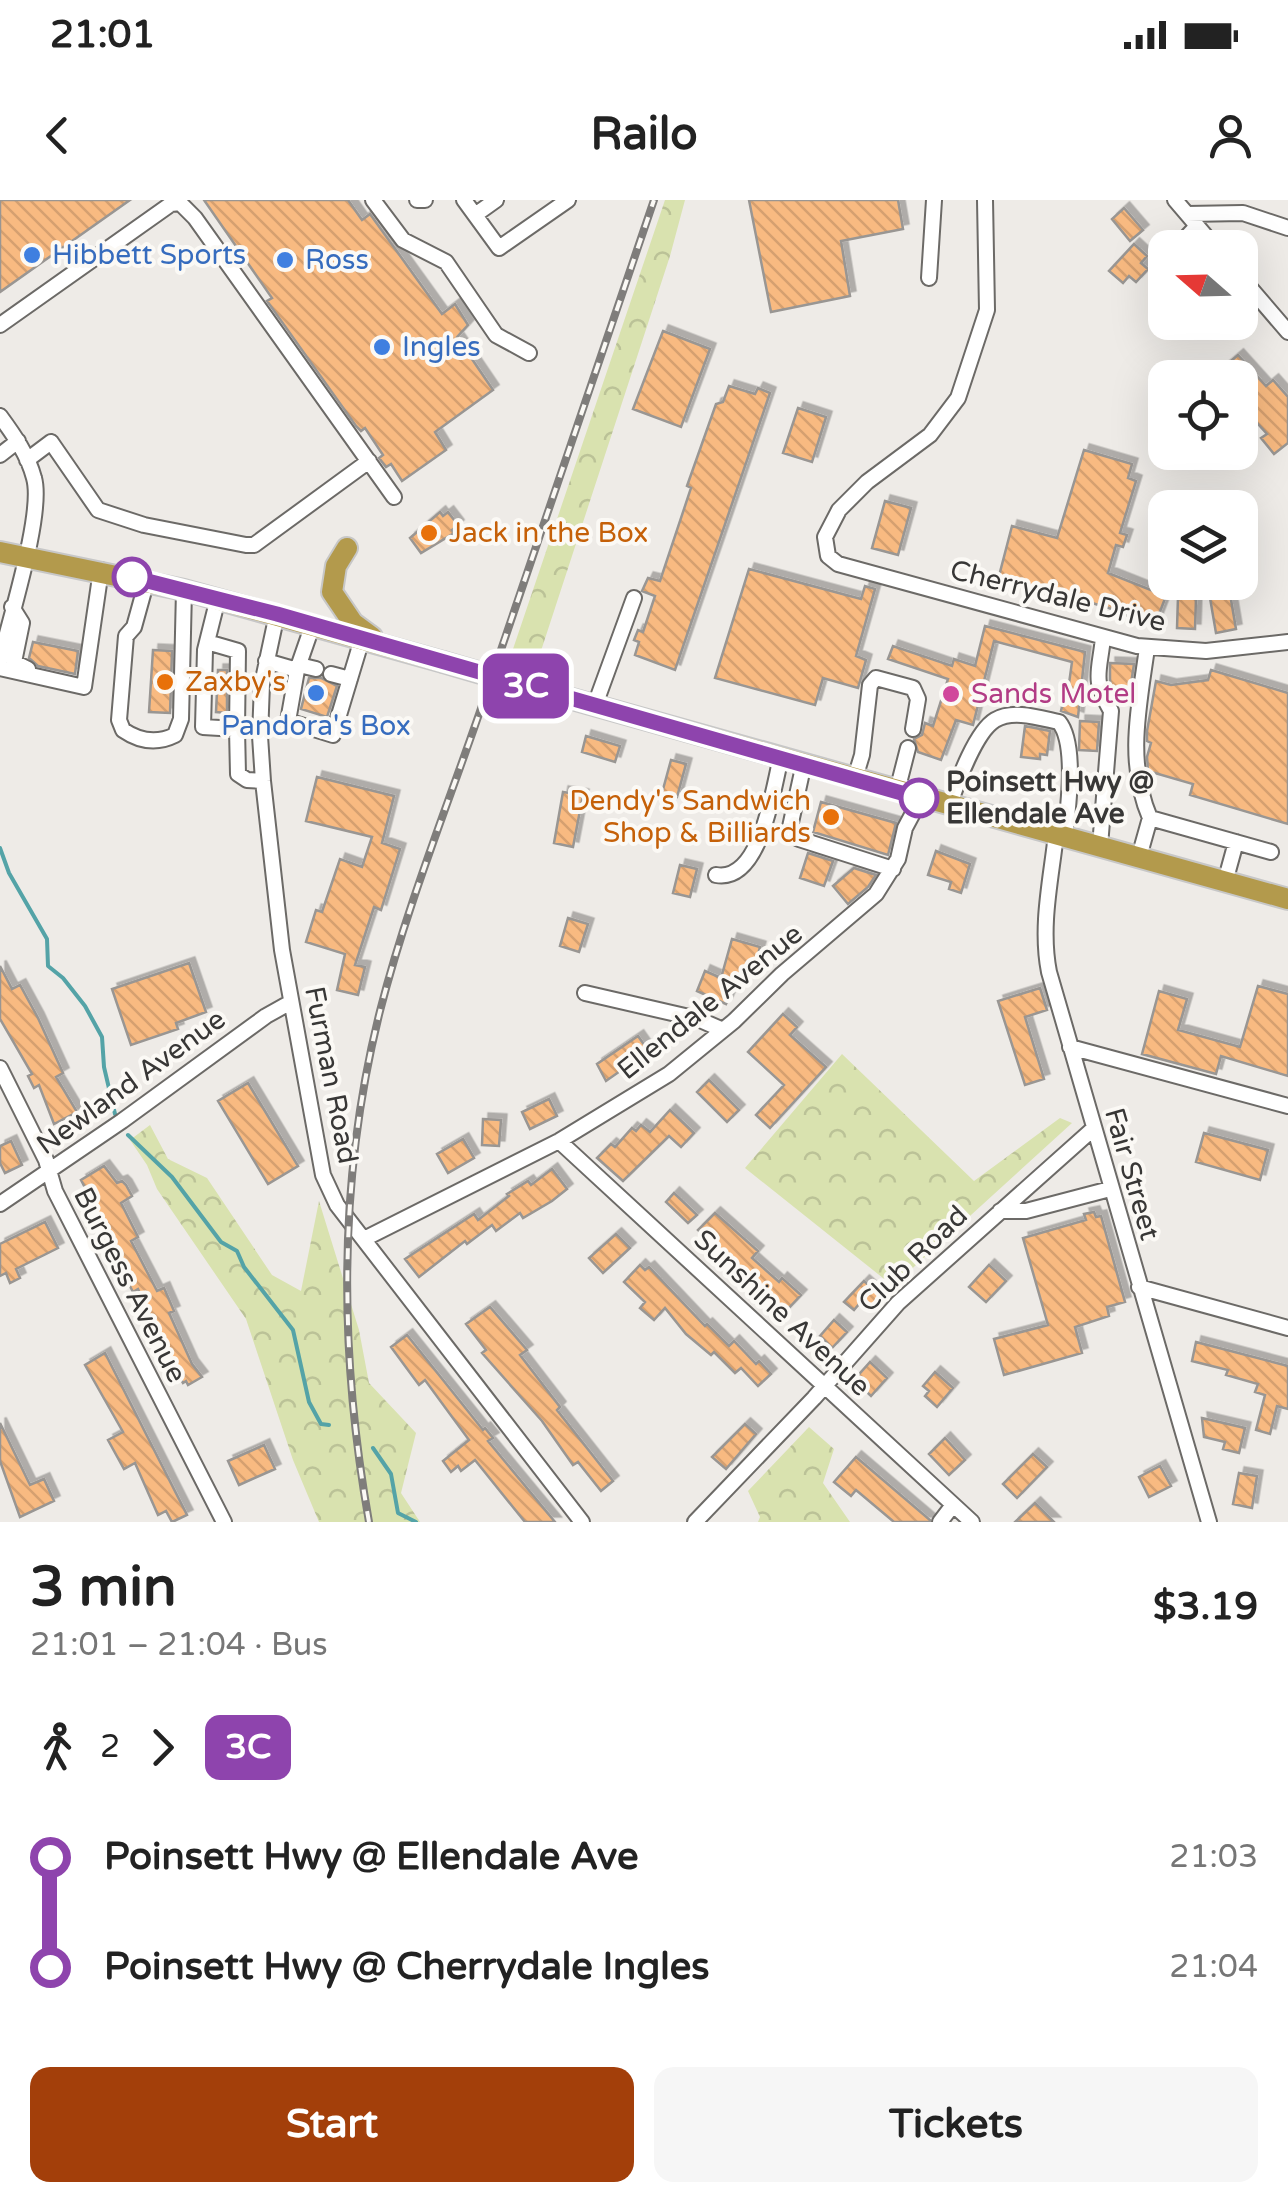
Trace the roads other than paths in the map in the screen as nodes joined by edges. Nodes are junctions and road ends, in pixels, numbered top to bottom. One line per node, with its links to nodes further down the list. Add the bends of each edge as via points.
1 (373, 200): 19 (street, via 403,240 446,262 496,335)
2 (417, 200): 3 (street)
3 (425, 200)
4 (464, 200): 10 (street)
5 (496, 200): 10 (street)
6 (568, 200): 10 (street, via 500,248)
7 (934, 200): 15 (street)
8 (985, 200): 37 (street, Cherrydale Drive, via 987,310 958,398 930,434 852,496 829,526 825,551 838,564)
9 (1175, 200): 11 (street)
10 (475, 215)
11 (1192, 220): 12 (street, via 1243,213); 13 (street); 14 (street)
12 (1288, 228)
13 (1186, 230)
14 (1201, 230)
15 (929, 278)
16 (1258, 297): 18 (street)
17 (0, 326): 24 (street, via 180,203)
18 (1288, 332)
19 (529, 353)
20 (0, 416): 21 (street)
21 (18, 441): 22 (street); 23 (street)
22 (0, 455)
23 (27, 460): 24 (street, via 51,442 98,510 246,544); 28 (street, via 36,481)
24 (368, 462): 25 (street)
25 (394, 498)
26 (347, 548): 38 (highway, via 332,592)
27 (0, 552): 28 (highway)
28 (27, 556): 29 (highway); 34 (street)
29 (101, 570): 30 (highway); 48 (street)
30 (147, 580): 31 (highway); 31 (street, via 126,636 119,720 123,730 146,741 175,736 181,719)
31 (184, 590): 32 (highway)
32 (218, 598): 35 (highway); 39 (street)
33 (634, 598): 49 (street)
34 (12, 608): 43 (street); 48 (street, via 22,623 14,662)
35 (277, 614): 36 (highway); 42 (street, Furman Road)
36 (313, 624): 38 (highway); 44 (street)
37 (1104, 638): 41 (street, Cherrydale Drive); 63 (street, via 1099,693 1111,711)
38 (372, 641): 47 (street); 49 (highway, bridge)
39 (207, 642): 50 (street, via 238,651); 50 (street, via 202,727)
40 (1288, 642): 41 (street, Cherrydale Drive, via 1206,651)
41 (1147, 648): 60 (street, via 1134,760)
42 (266, 661): 44 (street); 56 (street, Furman Road)
43 (0, 665): 48 (street, via 84,687)
44 (298, 668): 45 (street); 47 (street, via 288,721 333,735)
45 (316, 669)
46 (331, 674): 47 (street)
47 (350, 679)
48 (86, 681)
49 (595, 705): 53 (highway)
50 (238, 729): 56 (street, via 238,774)
51 (913, 729): 55 (street, via 913,688 876,678)
52 (908, 748): 57 (street)
53 (781, 757): 54 (highway); 67 (street, via 758,842 737,873)
54 (804, 763): 55 (highway); 66 (street, via 792,833)
55 (855, 778): 57 (highway)
56 (263, 781): 71 (street, Furman Road)
57 (897, 791): 58 (highway)
58 (921, 798): 59 (highway); 66 (street, Ellendale Avenue)
59 (949, 806): 61 (highway); 61 (street, Fair Street, via 992,721 1030,716 1059,722 1069,777)
60 (1150, 818): 62 (street); 65 (street)
61 (1061, 835): 63 (highway); 73 (street, Fair Street, via 1044,945)
62 (1236, 842): 64 (street); 68 (street)
63 (1100, 846): 65 (highway)
64 (1272, 852)
65 (1139, 857): 68 (highway)
66 (893, 868): 72 (street, Ellendale Avenue, via 876,894)
67 (716, 874)
68 (1225, 882): 69 (highway)
69 (1288, 899)
70 (585, 993): 72 (street)
71 (291, 1002): 78 (street, Newland Avenue); 82 (street, Furman Road, via 324,1174 337,1205)
72 (723, 1030): 77 (street, Ellendale Avenue, via 669,1074)
73 (1070, 1047): 75 (street); 76 (street, Fair Street)
74 (0, 1068): 78 (street, Burgess Avenue)
75 (1288, 1106)
76 (1092, 1129): 79 (street, Fair Street); 81 (street, Club Road)
77 (559, 1141): 82 (street, Ellendale Avenue); 85 (street, Sunshine Avenue)
78 (48, 1173): 80 (street, Newland Avenue); 87 (street, Burgess Avenue)
79 (1110, 1189): 81 (street, via 1026,1211); 83 (street, Fair Street)
80 (0, 1204)
81 (1000, 1211): 85 (street, Club Road, via 898,1303)
82 (364, 1238): 88 (street, Furman Road)
83 (1139, 1287): 84 (street); 92 (street, Fair Street)
84 (1288, 1328)
85 (824, 1386): 86 (street, Sunshine Avenue); 89 (street, Club Road)
86 (952, 1504): 90 (street); 91 (street, Sunshine Avenue)
87 (224, 1522)
88 (582, 1522)
89 (694, 1522)
90 (940, 1522)
91 (972, 1522)
92 (1208, 1522)

